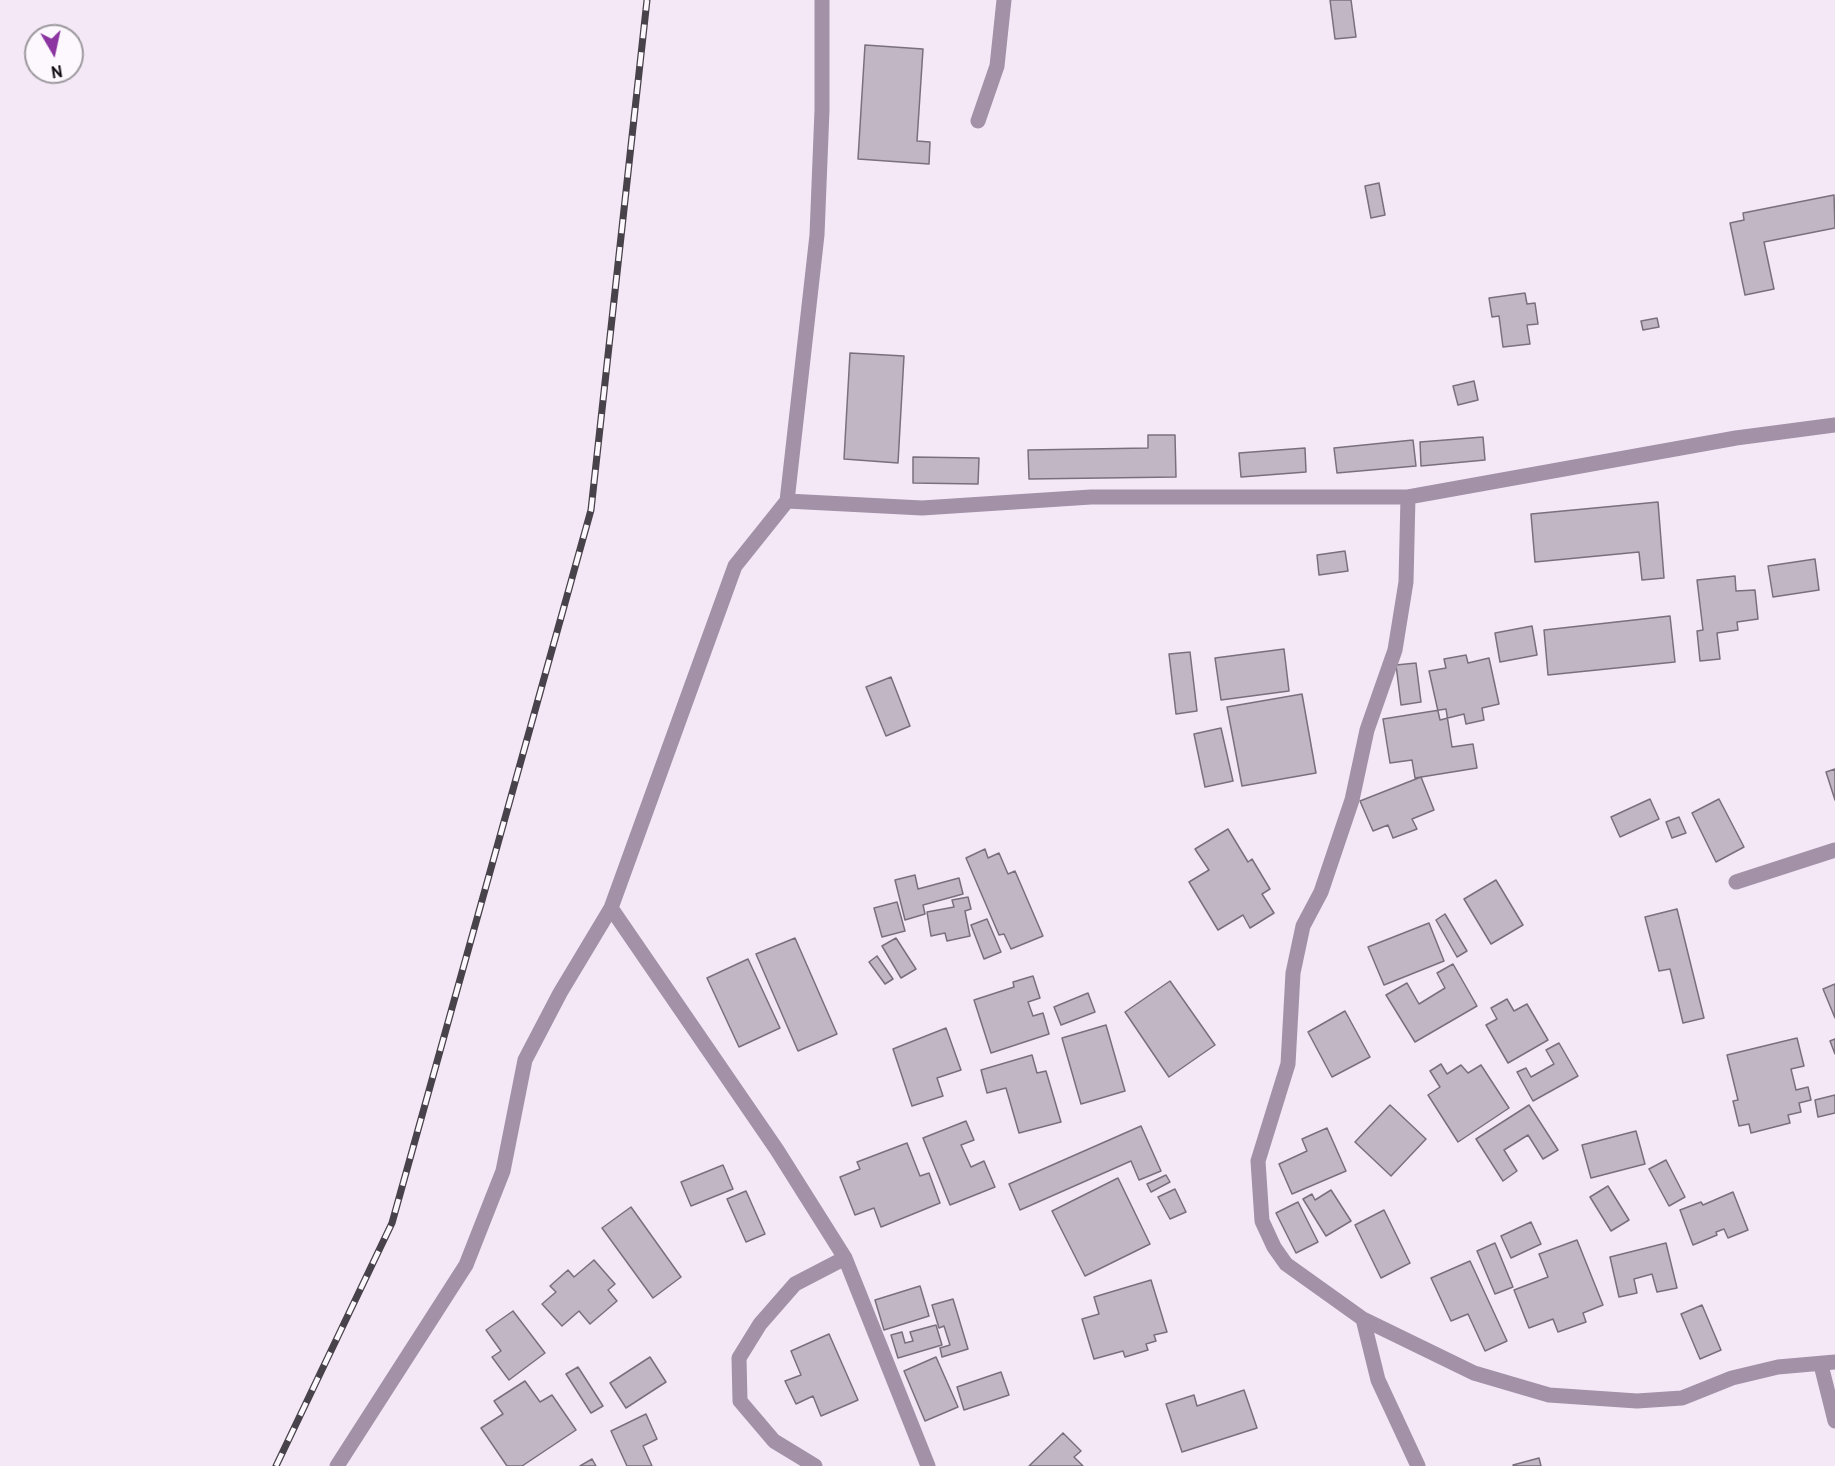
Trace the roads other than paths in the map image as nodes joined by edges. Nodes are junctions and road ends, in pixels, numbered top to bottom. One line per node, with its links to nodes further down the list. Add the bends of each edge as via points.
1 (822, 0): 6 (street, via 817,235)
2 (1004, 0): 3 (street, via 997,66)
3 (978, 121)
4 (1835, 425): 5 (street, via 1736,438)
5 (1408, 496): 6 (street, via 1091,497 922,508); 11 (street, via 1406,582 1395,650 1367,730 1352,800 1321,892 1303,926 1293,973 1288,1064 1258,1161 1262,1221 1274,1247 1286,1264)
6 (787, 501): 9 (street, via 735,566)
7 (1835, 850): 8 (street)
8 (1736, 882)
9 (611, 908): 10 (street, via 777,1150); 14 (street, via 525,1060 502,1171 466,1265)
10 (845, 1258): 15 (street, via 795,1284 760,1324 739,1358 740,1401 774,1442); 16 (street)
11 (1362, 1319): 12 (street, via 1474,1373 1549,1395 1636,1401 1682,1398 1732,1378 1778,1367); 17 (street, via 1378,1380)
12 (1828, 1363): 13 (street)
13 (1835, 1420)
14 (337, 1466)
15 (815, 1466)
16 (928, 1466)
17 (1418, 1466)

